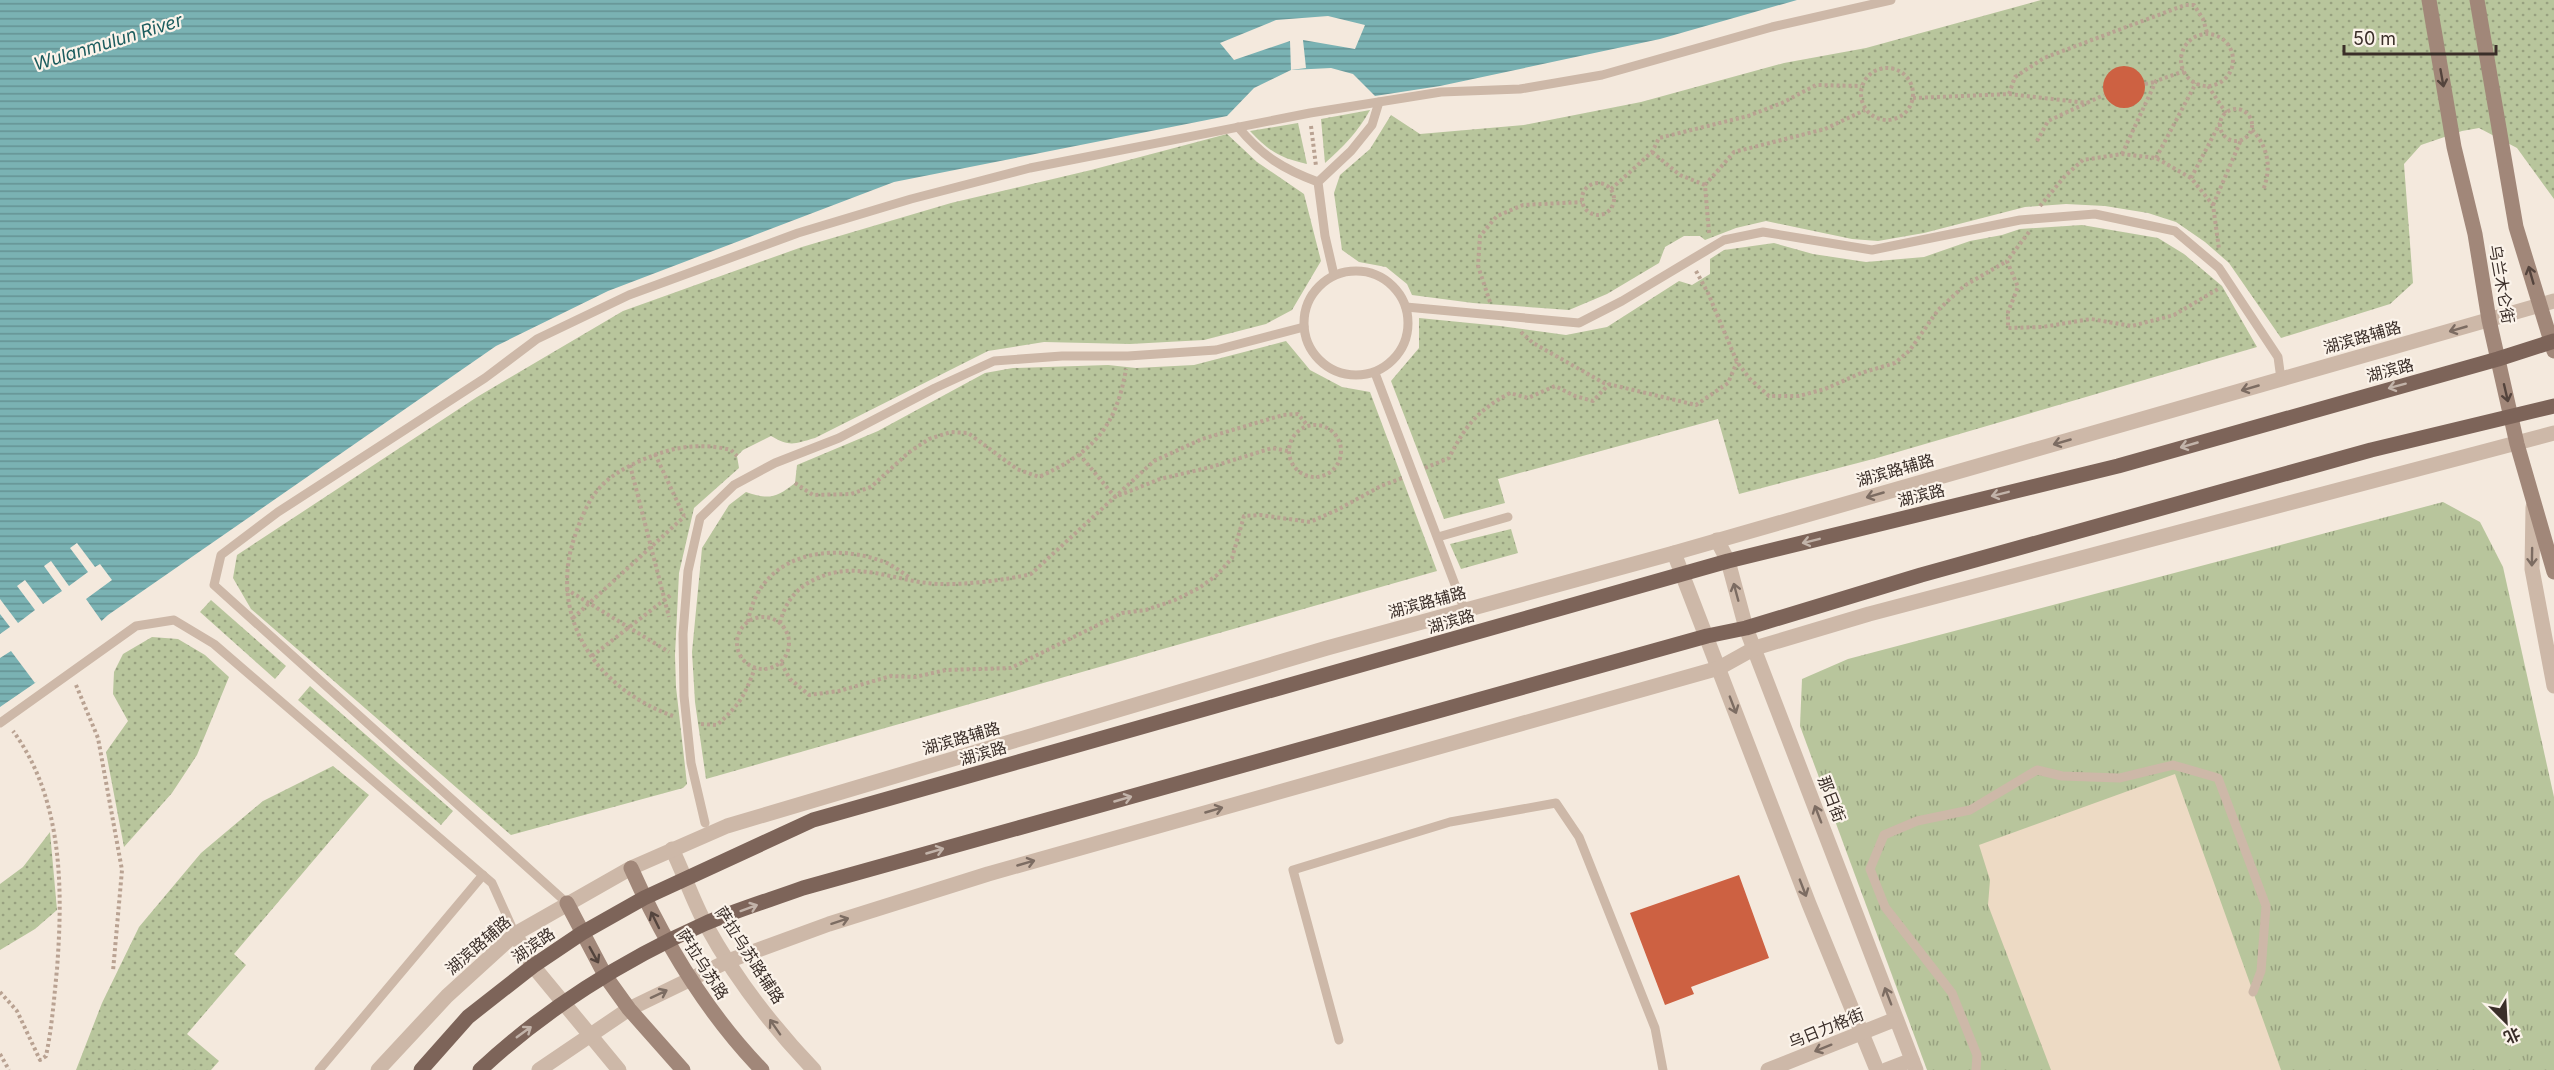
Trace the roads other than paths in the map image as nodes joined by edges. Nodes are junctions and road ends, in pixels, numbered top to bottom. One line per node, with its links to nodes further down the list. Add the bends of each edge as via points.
1 (1891, 0): 4 (lane, via 1772,27 1602,75 1520,89 1441,92)
2 (2428, 0): 10 (main road, 乌兰木仑街, one-way to 10)
3 (2477, 0): 8 (main road, 乌兰木仑街, one-way to 3, via 2517,227)
4 (1379, 102): 5 (lane); 6 (lane, via 1372,125)
5 (1238, 127): 6 (lane, via 1256,149 1290,172); 41 (lane, via 1030,168 911,199 798,233 629,295 537,339 485,378 278,512 221,555 214,585)
6 (1318, 182): 7 (lane)
7 (1334, 275): 9 (lane, via 1371,273 1393,285); 11 (lane, via 1311,297)
8 (2547, 303): 10 (street, 湖滨路辅路); 12 (main road, 乌兰木仑街)
9 (1406, 307): 14 (lane, via 1408,332 1404,344 1389,364); 15 (lane, via 1579,323 1724,240 1763,232 1872,250 2036,219 2095,214 2175,231 2219,268 2278,357)
10 (2489, 320): 13 (main road, 乌兰木仑街); 15 (street, 湖滨路辅路, one-way to 15)
11 (1304, 327): 14 (lane, via 1312,351 1330,368 1354,375); 35 (lane, via 1216,350 994,361 734,485 700,518 688,571 683,634 687,722 691,763)
12 (2553, 345): 13 (main road, 湖滨路)
13 (2498, 359): 17 (main road, 乌兰木仑街, one-way to 17); 25 (main road, 湖滨路, one-way to 25, via 2118,466)
14 (1375, 373): 22 (lane)
15 (2282, 379): 23 (street, 湖滨路辅路, one-way to 23)
16 (2554, 406): 17 (main road)
17 (2511, 416): 19 (main road, 乌兰木仑街); 29 (main road, via 2371,450 1921,575)
18 (2554, 434): 19 (street)
19 (2517, 444): 20 (main road, 乌兰木仑街); 31 (street, via 1880,611)
20 (2534, 498): 26 (main road, 乌兰木仑街); 33 (street, one-way to 33, via 2532,569)
21 (1508, 517): 22 (lane)
22 (1438, 537): 28 (lane)
23 (1717, 540): 24 (street, 湖滨路辅路); 25 (street, 那日街)
24 (1674, 553): 27 (street); 28 (street, 湖滨路辅路)
25 (1728, 561): 27 (main road, 湖滨路); 29 (street, 那日街, one-way to 25)
26 (2554, 572)
27 (1683, 574): 30 (street); 39 (main road, 湖滨路, via 813,819)
28 (1465, 611): 36 (street, 湖滨路辅路, via 1327,648 727,826)
29 (1746, 628): 30 (main road); 31 (street, 那日街)
30 (1707, 636): 32 (street); 42 (main road, one-way to 30, via 803,888)
31 (1755, 648): 32 (street); 53 (street, 那日街, one-way to 31)
32 (1719, 668): 46 (street, one-way to 32, via 829,924 988,874); 54 (street, one-way to 54)
33 (2554, 686)
34 (2, 722): 38 (lane, via 136,626 174,620 214,644)
35 (705, 823)
36 (672, 849): 37 (street, 湖滨路辅路); 39 (street, 萨拉乌苏路辅路)
37 (631, 868): 40 (main road, 萨拉乌苏路); 41 (street, 湖滨路辅路)
38 (483, 875): 44 (lane, via 492,883); 58 (lane)
39 (687, 880): 40 (main road, 湖滨路); 42 (street, 萨拉乌苏路辅路)
40 (644, 898): 43 (main road, 湖滨路); 45 (main road, 萨拉乌苏路, one-way to 40)
41 (567, 903): 43 (main road); 44 (street, 湖滨路辅路)
42 (706, 924): 45 (main road); 46 (street, 萨拉乌苏路辅路)
43 (582, 933): 47 (main road, 湖滨路); 48 (main road, one-way to 48)
44 (515, 934): 47 (street); 59 (street, 湖滨路辅路, via 447,996)
45 (666, 942): 48 (main road); 49 (main road, 萨拉乌苏路)
46 (728, 961): 49 (street); 66 (street, 萨拉乌苏路辅路, one-way to 46, via 782,1037)
47 (533, 966): 51 (street); 60 (main road, 湖滨路, via 468,1017)
48 (606, 977): 51 (main road); 52 (main road)
49 (689, 980): 52 (street, one-way to 49); 65 (main road, 萨拉乌苏路)
50 (2253, 992): 71 (lane, via 2261,970 2266,906 2218,778 2173,765 2119,778 2062,776 2037,770 1970,810 1917,821 1884,835 1870,869 1885,907 1952,993 1977,1055)
51 (564, 1003): 55 (street); 61 (main road, one-way to 51, via 509,1043)
52 (629, 1009): 55 (street); 64 (main road)
53 (1896, 1019): 54 (street, 乌日力格街); 57 (street, 那日街)
54 (1862, 1033): 68 (street, 乌日力格街, one-way to 68); 69 (street)
55 (588, 1035): 62 (street); 63 (street)
56 (1339, 1040): 67 (lane, via 1293,870 1450,822 1556,803 1579,837 1655,1028)
57 (1914, 1065): 70 (street)
58 (319, 1070)
59 (378, 1070)
60 (421, 1070)
61 (480, 1070)
62 (539, 1070)
63 (619, 1070)
64 (683, 1070)
65 (762, 1070)
66 (814, 1070)
67 (1663, 1070)
68 (1768, 1070)
69 (1877, 1070)
70 (1886, 1070)
71 (1976, 1070)

